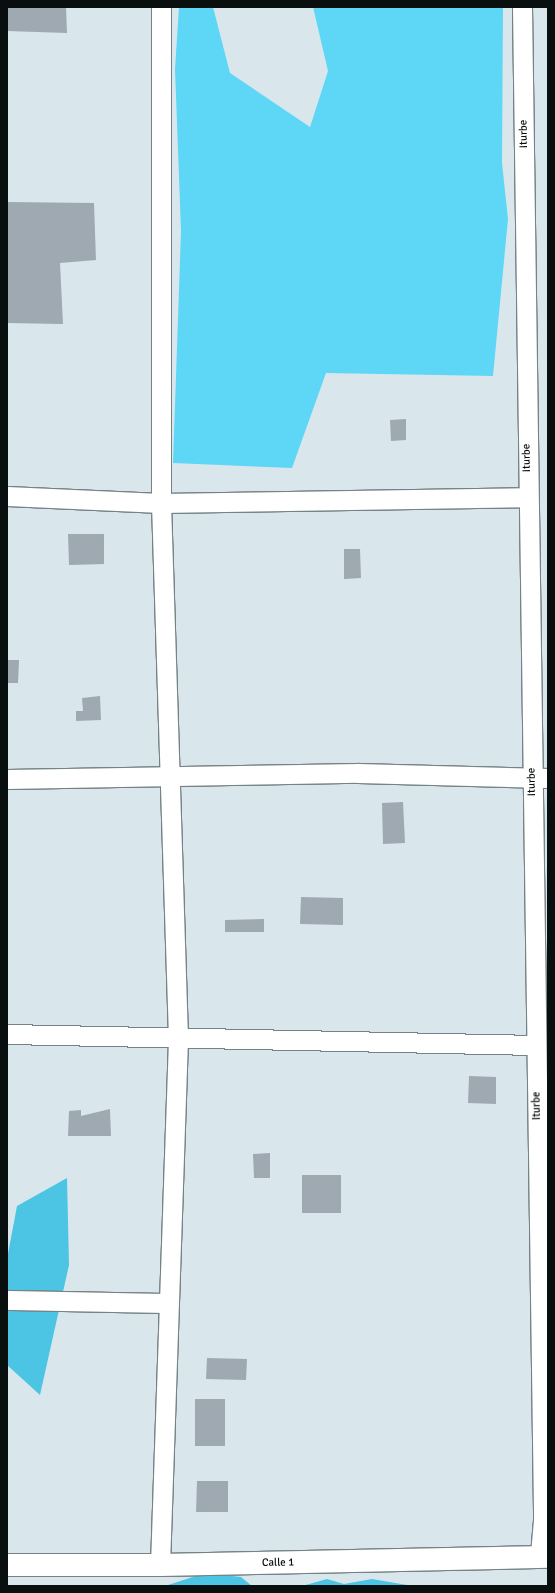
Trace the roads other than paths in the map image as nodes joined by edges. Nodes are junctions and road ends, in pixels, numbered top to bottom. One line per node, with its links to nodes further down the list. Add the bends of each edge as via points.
1 (161, 7): 5 (street)
2 (522, 7): 4 (street, Iturbe)
3 (7, 496): 5 (street)
4 (527, 497): 5 (street); 7 (street, Iturbe)
5 (161, 503): 6 (street)
6 (169, 775): 7 (street, via 358,773); 8 (street); 10 (street)
7 (540, 777): 11 (street, Iturbe)
8 (7, 779)
9 (7, 1034): 10 (street)
10 (178, 1038): 11 (street); 13 (street)
11 (536, 1044): 14 (street, Iturbe)
12 (7, 1300): 13 (street)
13 (168, 1303): 16 (street)
14 (544, 1557): 16 (street, Calle 1)
15 (7, 1565): 16 (street, Calle 1)
16 (160, 1565)

